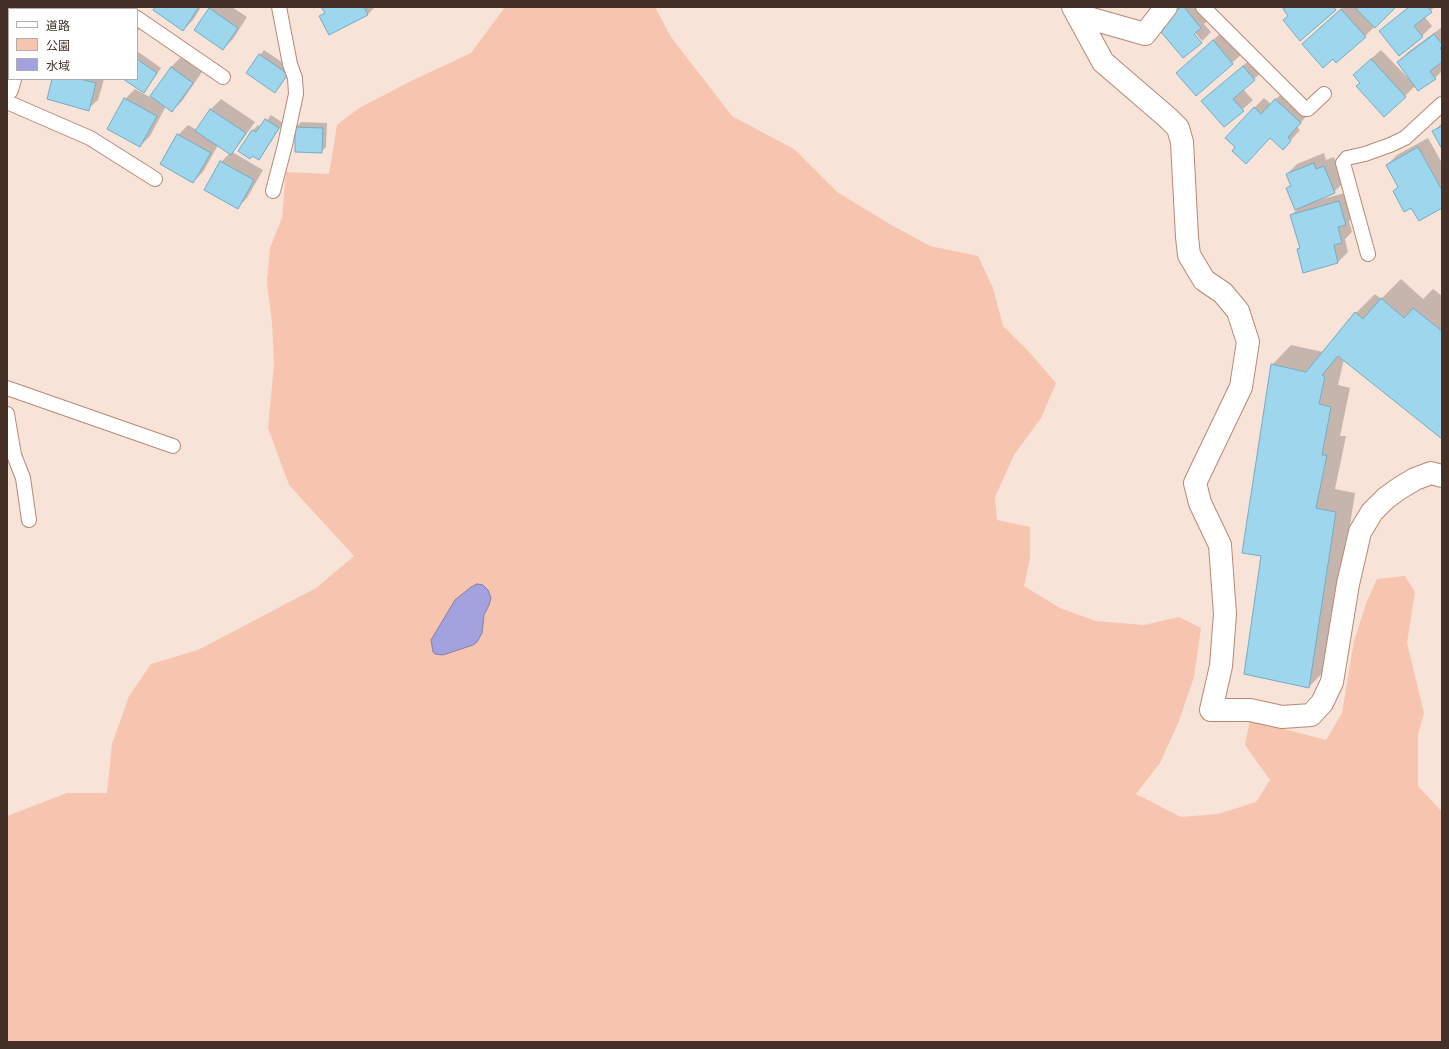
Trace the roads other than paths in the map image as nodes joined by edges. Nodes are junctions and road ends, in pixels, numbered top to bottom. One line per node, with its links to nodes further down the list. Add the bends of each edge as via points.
1 (279, 7): 11 (lane, via 295,78 296,94)
2 (1166, 7): 4 (street, via 1145,34)
3 (1203, 7): 7 (lane, via 1305,109)
4 (1076, 11): 16 (street, via 1103,62 1178,128 1182,142 1189,255 1204,280 1223,293 1238,311 1248,342 1241,387 1195,483 1200,503 1220,545 1225,606 1221,666 1211,710 1250,710 1282,717 1311,715 1322,703 1332,682 1348,584 1360,532 1372,512 1400,488 1431,473)
5 (138, 19): 6 (lane)
6 (223, 77)
7 (1324, 94)
8 (7, 102): 10 (lane, via 90,138)
9 (1442, 104): 12 (lane, via 1405,138 1346,158 1343,163)
10 (155, 179)
11 (273, 191)
12 (1368, 254)
13 (7, 388): 15 (lane)
14 (7, 414): 17 (lane, via 14,455 23,478)
15 (173, 446)
16 (1442, 476)
17 (29, 520)

